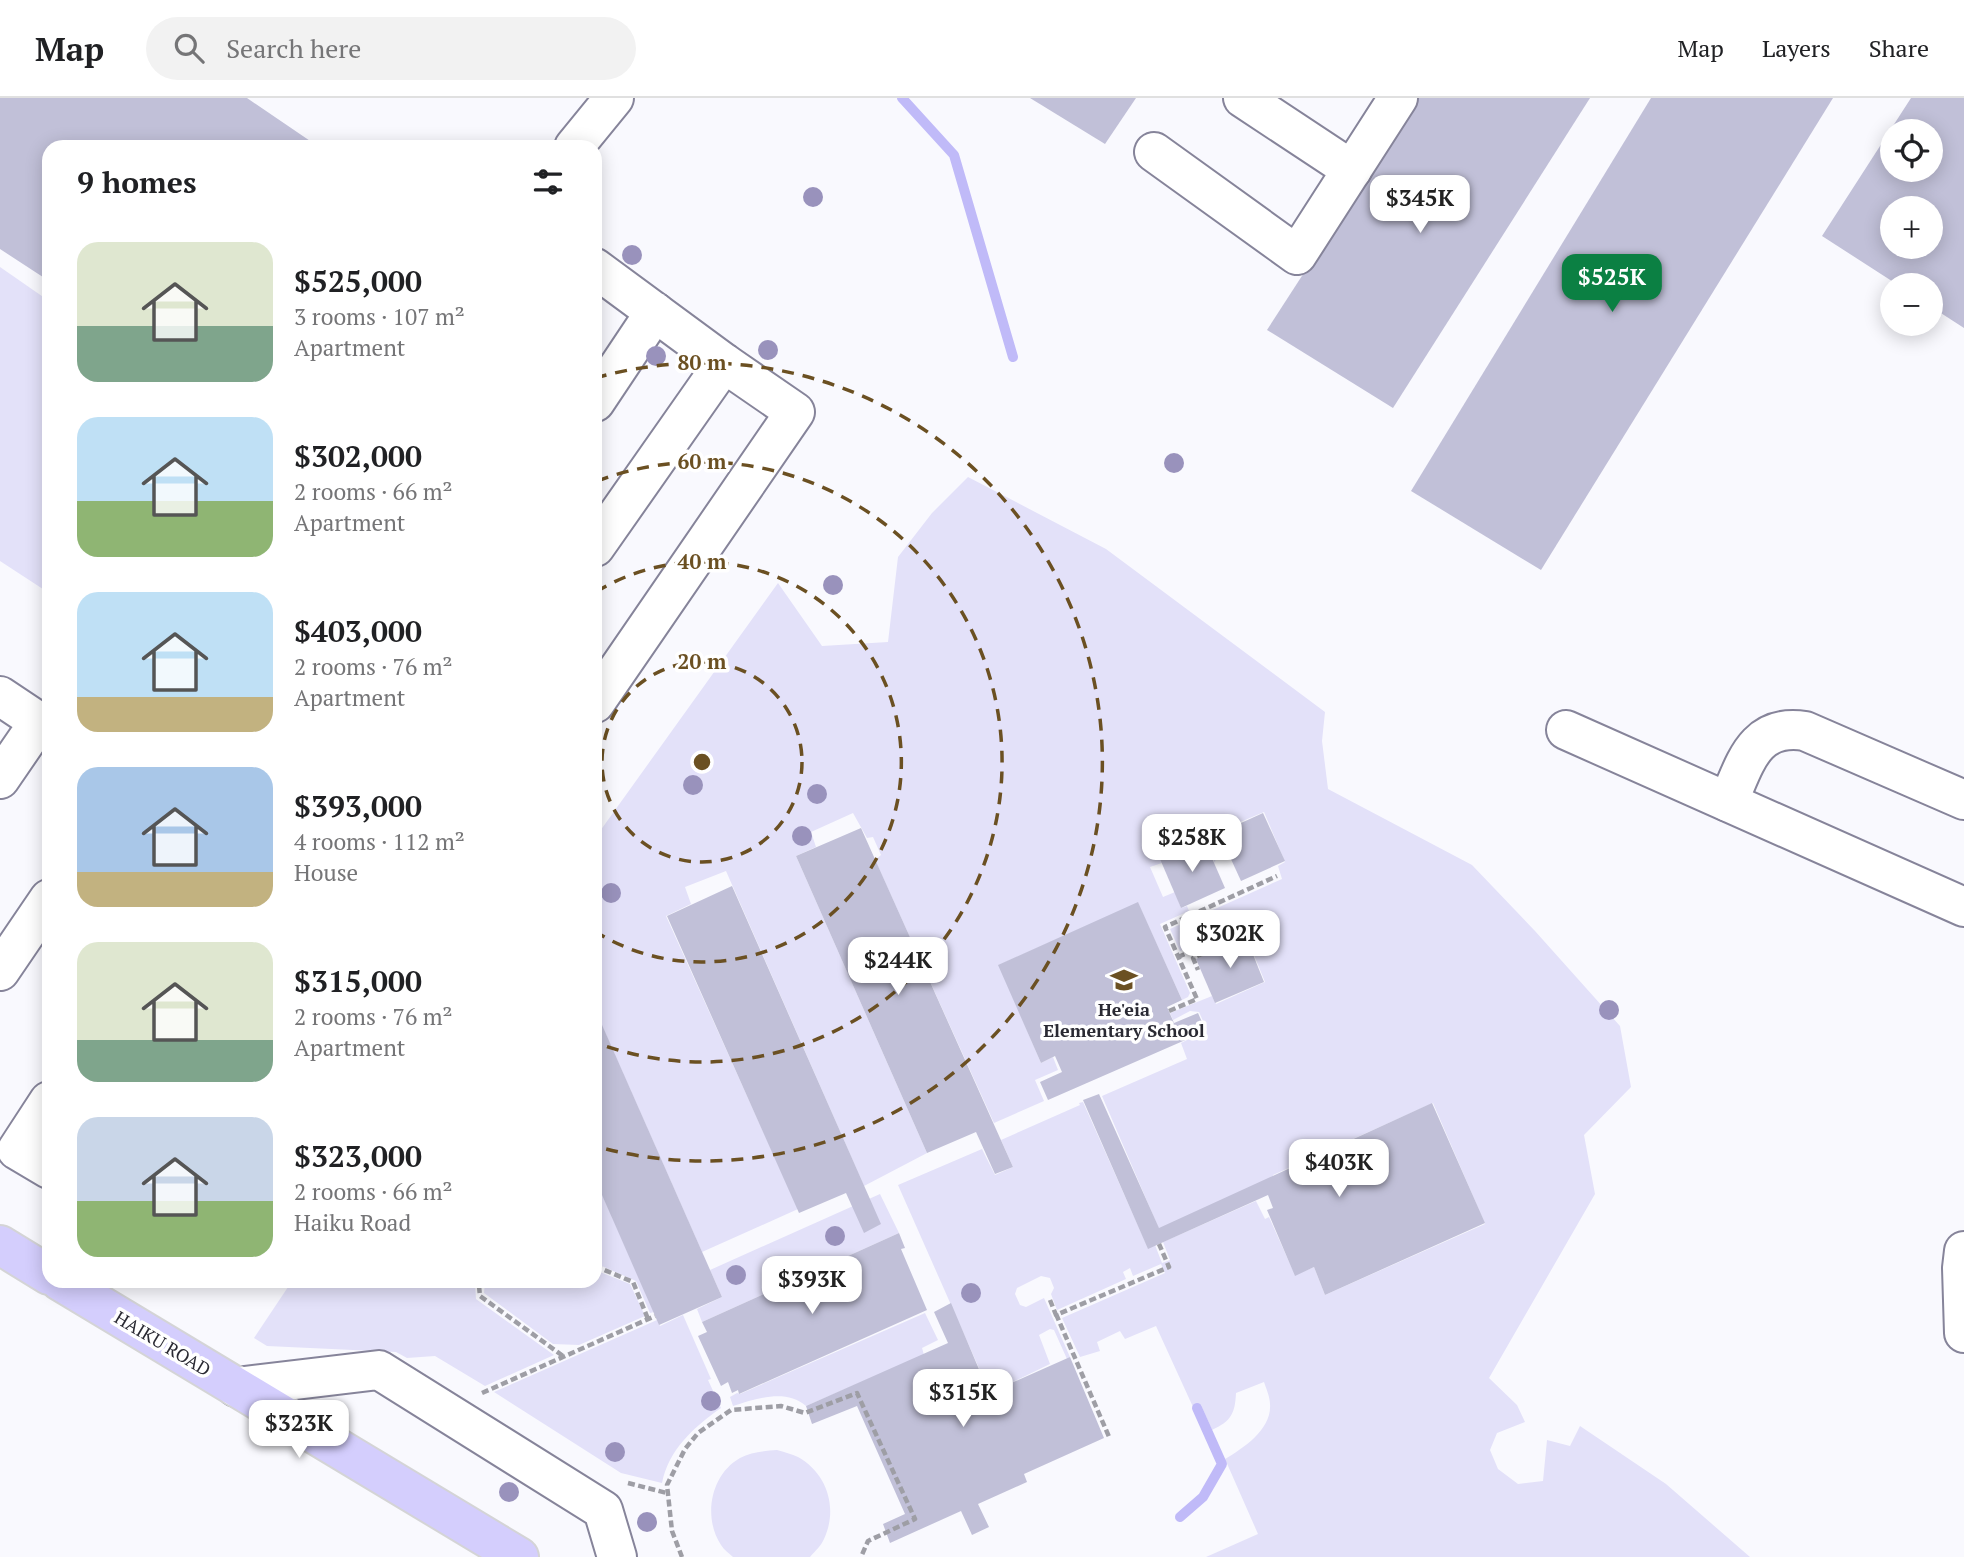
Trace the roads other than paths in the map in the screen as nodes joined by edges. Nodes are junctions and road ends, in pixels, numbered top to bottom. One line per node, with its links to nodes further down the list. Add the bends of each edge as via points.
1 (614, 98): 4 (street)
2 (1243, 98): 6 (street)
3 (1393, 100): 6 (street)
4 (581, 140)
5 (1154, 152): 6 (street, via 1297,256)
6 (1352, 170)
7 (602, 273): 8 (street)
8 (654, 312): 9 (street); 10 (street)
9 (724, 363): 11 (street); 12 (street, via 794,412)
10 (602, 391)
11 (602, 537)
12 (602, 693)
13 (0, 696): 15 (street, via 39,722)
14 (1566, 730): 18 (street)
15 (37, 750): 16 (street)
16 (0, 779)
17 (1964, 800): 18 (street, via 1805,731 1784,729 1757,744)
18 (1728, 802): 19 (street)
19 (1964, 907)
20 (42, 909): 21 (street)
21 (0, 971)
22 (42, 1112): 23 (street, via 17,1150)
23 (42, 1165)
24 (0, 1245): 26 (main road)
25 (1964, 1251): 28 (street)
26 (42, 1271)
27 (72, 1288): 29 (main road, HAIKU ROAD)
28 (1964, 1333)
29 (236, 1387): 30 (main road, HAIKU ROAD); 31 (street, via 379,1370 603,1510)
30 (519, 1557)
31 (617, 1557)

